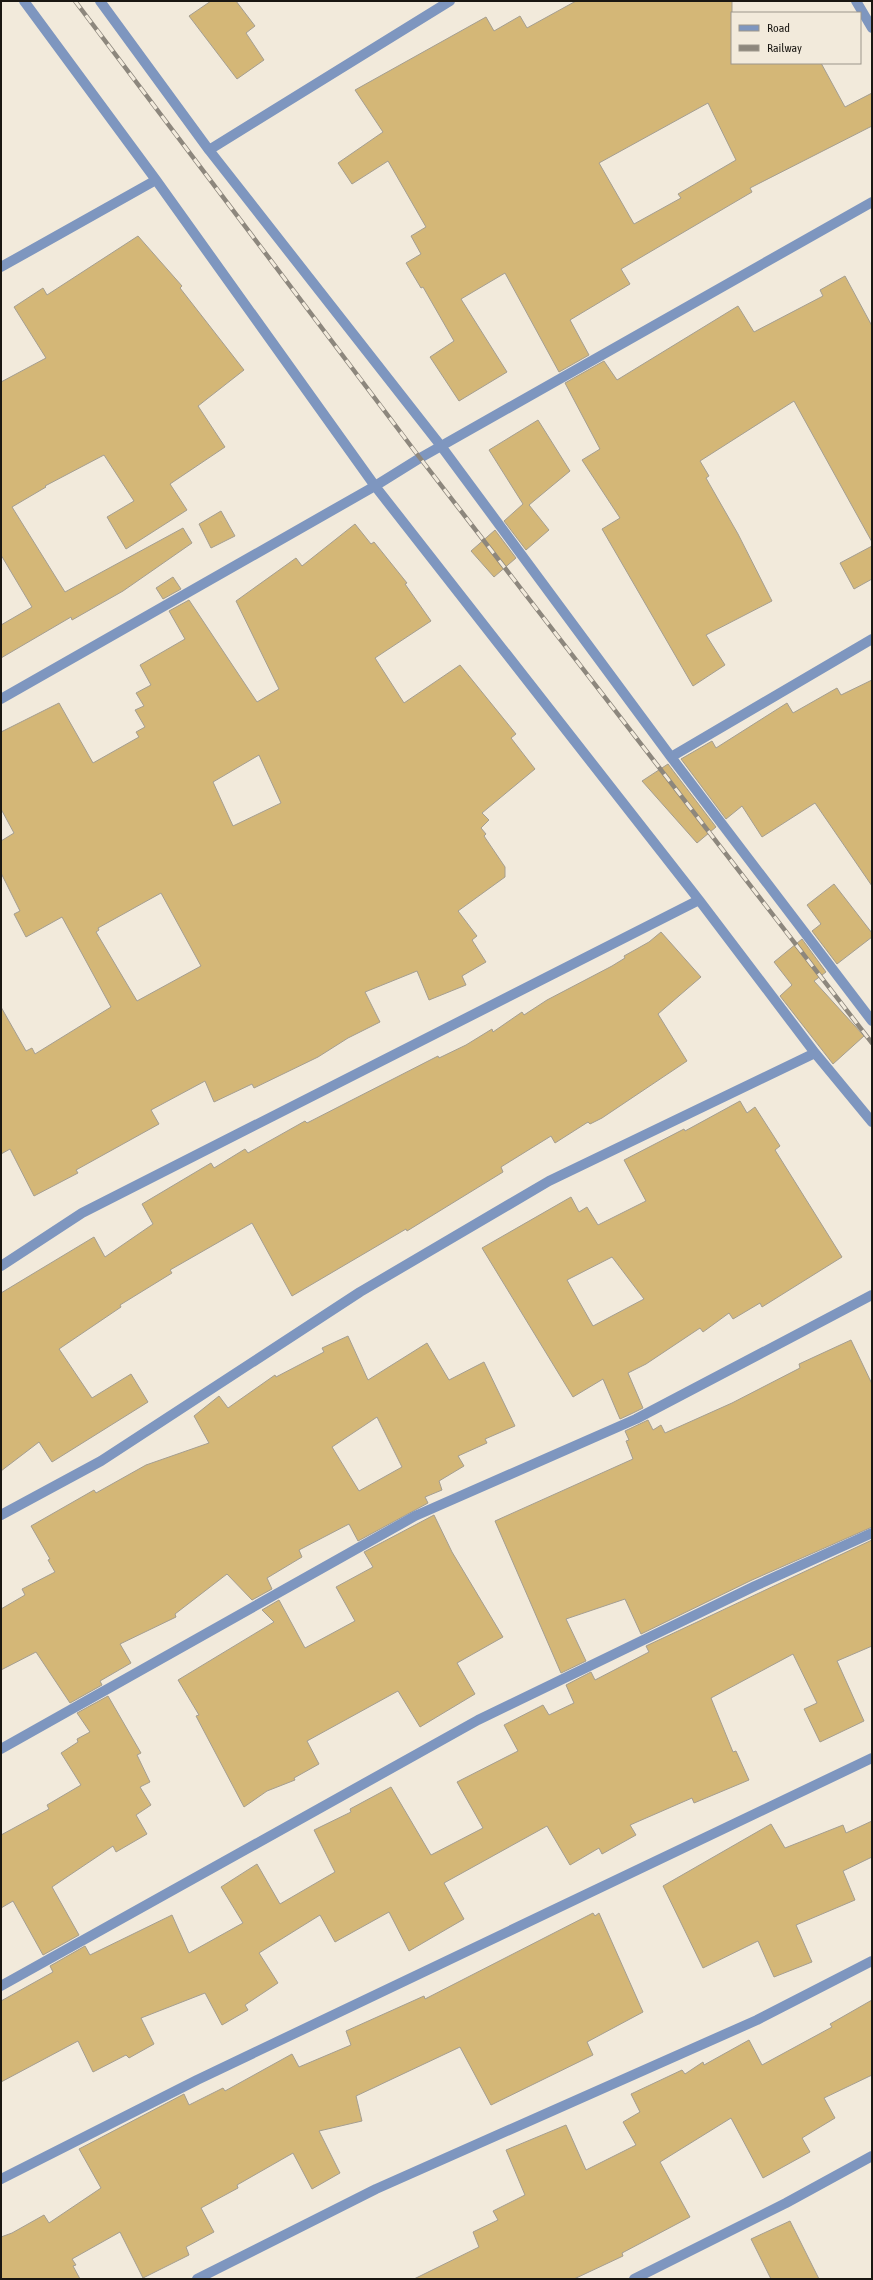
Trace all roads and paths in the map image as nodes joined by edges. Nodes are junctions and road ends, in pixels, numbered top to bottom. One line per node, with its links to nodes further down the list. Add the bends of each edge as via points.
1 (24, 1): 7 (street)
2 (100, 1): 6 (street)
3 (450, 1): 6 (street)
4 (856, 1): 5 (street)
5 (872, 28)
6 (209, 150): 10 (street)
7 (156, 180): 9 (street); 11 (street)
8 (872, 202): 10 (street)
9 (1, 267)
10 (441, 446): 11 (street); 14 (street)
11 (375, 486): 13 (street); 15 (street)
12 (872, 639): 14 (street)
13 (1, 699)
14 (671, 757): 16 (street)
15 (699, 900): 17 (street); 19 (street, via 82,1213)
16 (872, 1021)
17 (815, 1053): 18 (street); 21 (street, via 549,1181 360,1292 101,1461)
18 (872, 1122)
19 (1, 1266)
20 (872, 1295): 23 (street, via 636,1419 415,1516)
21 (1, 1515)
22 (872, 1533): 26 (street, via 755,1586 478,1720)
23 (1, 1749)
24 (872, 1758): 28 (street, via 197,2080)
25 (872, 1962): 29 (street, via 757,2020 376,2190)
26 (1, 1986)
27 (872, 2156): 30 (street, via 786,2203)
28 (1, 2179)
29 (197, 2279)
30 (634, 2279)

